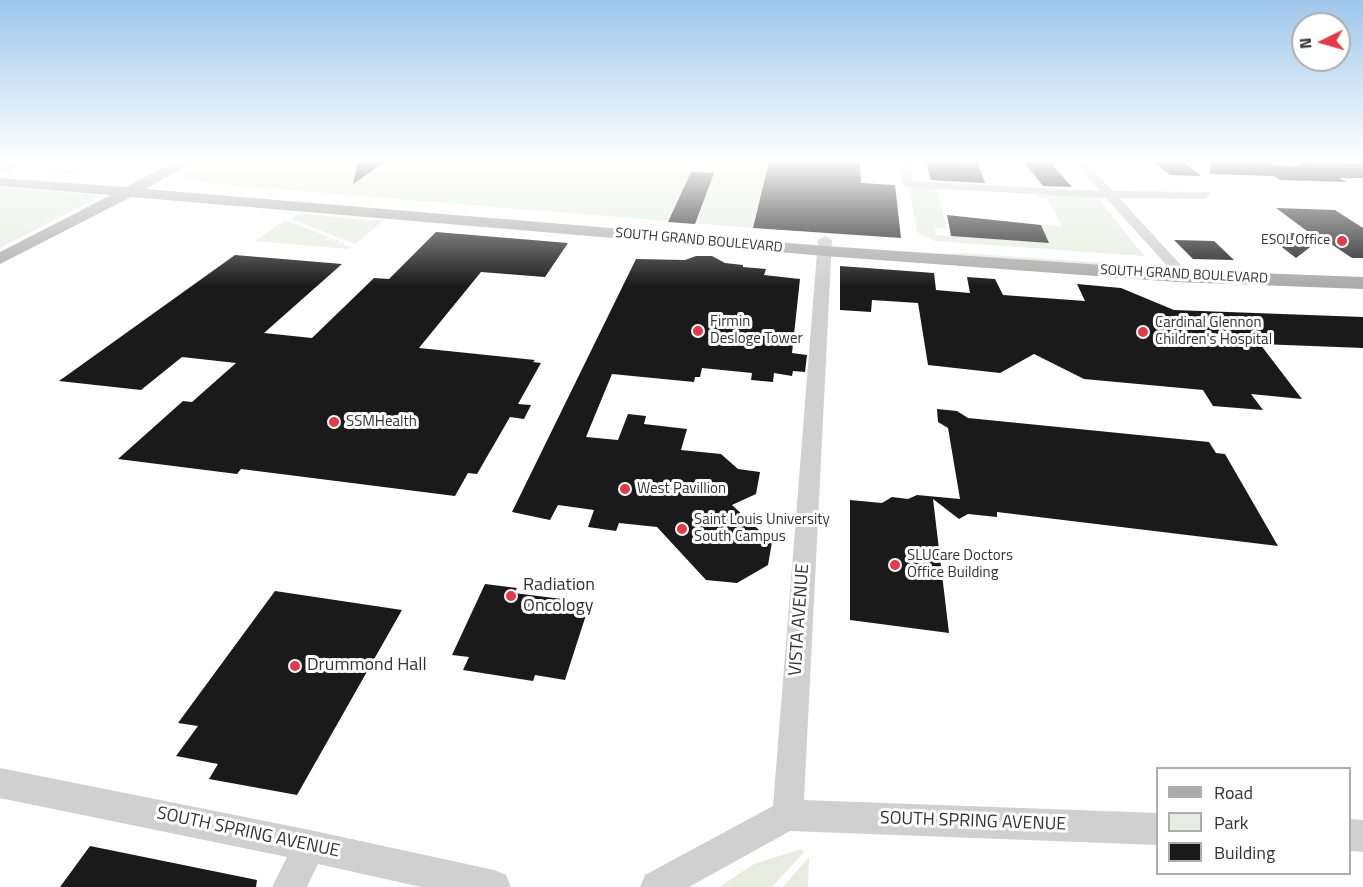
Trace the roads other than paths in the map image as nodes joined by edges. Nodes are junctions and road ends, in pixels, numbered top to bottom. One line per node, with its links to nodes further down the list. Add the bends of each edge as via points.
1 (109, 202): 8 (main road)
2 (285, 202): 6 (main road, SOUTH GRAND BOULEVARD)
3 (373, 202): 5 (main road, SOUTH GRAND BOULEVARD)
4 (1117, 202): 9 (street)
5 (699, 230): 6 (main road, via 693,236); 7 (main road, SOUTH GRAND BOULEVARD)
6 (630, 235): 7 (main road, SOUTH GRAND BOULEVARD)
7 (825, 245): 9 (main road, SOUTH GRAND BOULEVARD); 13 (street, VISTA AVENUE)
8 (0, 259)
9 (1180, 271): 10 (main road, SOUTH GRAND BOULEVARD); 11 (main road, SOUTH GRAND BOULEVARD)
10 (1363, 272)
11 (1363, 283)
12 (0, 783): 15 (street, SOUTH SPRING AVENUE)
13 (788, 815): 14 (street, SOUTH SPRING AVENUE); 18 (street)
14 (1156, 829)
15 (310, 846): 16 (street); 17 (street, SOUTH SPRING AVENUE)
16 (289, 887)
17 (494, 887)
18 (657, 887)

